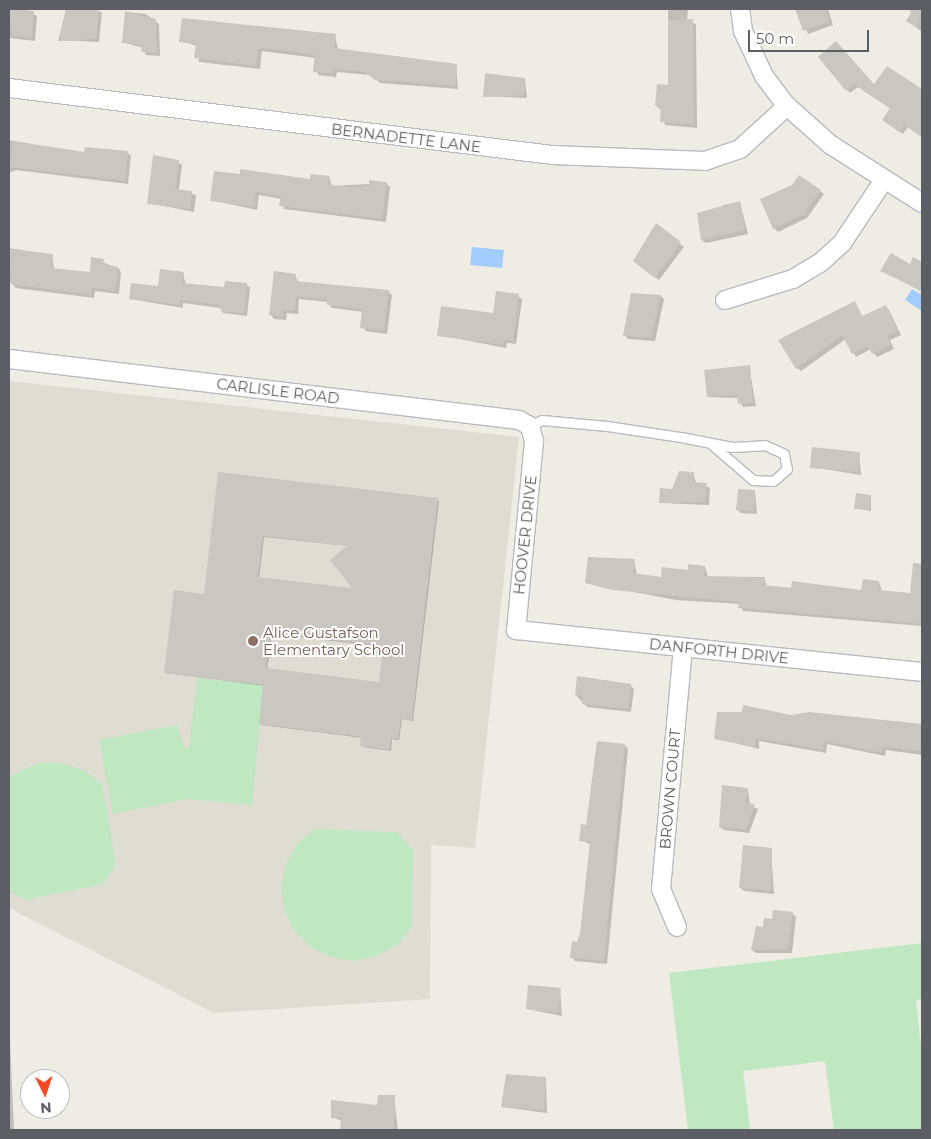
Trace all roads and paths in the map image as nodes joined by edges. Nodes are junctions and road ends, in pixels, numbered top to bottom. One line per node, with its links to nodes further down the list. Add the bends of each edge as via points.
1 (740, 9): 3 (street, via 743,31 764,76)
2 (9, 88): 3 (street, BERNADETTE LANE, via 542,154 705,161 740,149)
3 (786, 106): 4 (street, via 831,145)
4 (884, 180): 5 (street); 6 (street, via 842,243 820,263 793,278)
5 (922, 203)
6 (725, 300)
7 (9, 359): 8 (street, CARLISLE ROAD, via 519,420)
8 (532, 433): 9 (lane, via 542,420); 10 (street, HOOVER DRIVE)
9 (710, 443): 9 (lane, via 773,448 786,457 788,470 775,480 753,480)
10 (516, 630): 11 (street, DANFORTH DRIVE)
11 (683, 648): 12 (street, DANFORTH DRIVE); 13 (street, BROWN COURT, via 661,889)
12 (922, 672)
13 (677, 927)

